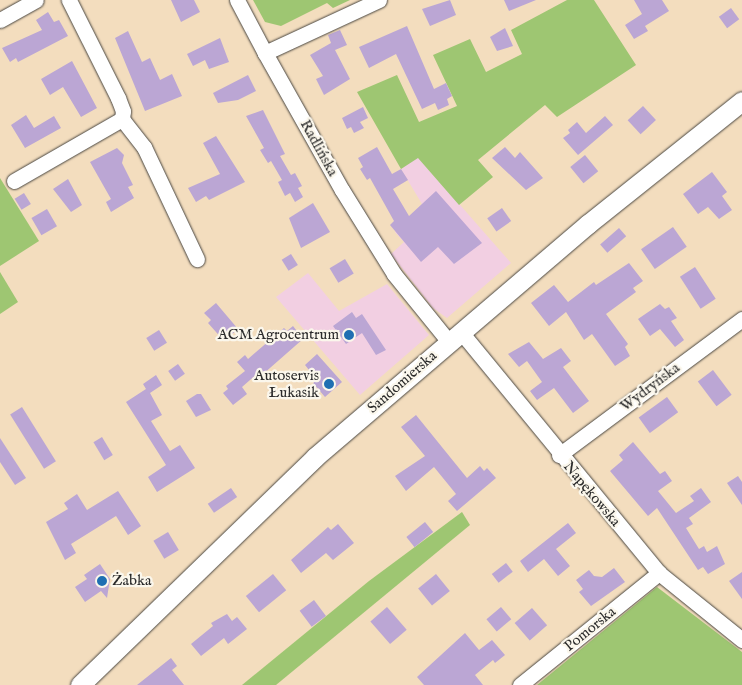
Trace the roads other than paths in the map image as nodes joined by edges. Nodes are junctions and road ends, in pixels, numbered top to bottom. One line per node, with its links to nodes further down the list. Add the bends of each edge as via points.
1 (36, 0): 5 (street)
2 (69, 0): 8 (street, via 118,98)
3 (237, 0): 6 (street, Radlińska)
4 (379, 0): 6 (street)
5 (0, 20)
6 (266, 52): 12 (street, Radlińska, via 342,190 394,274)
7 (742, 101): 12 (street, Sandomierska, via 695,136)
8 (122, 119): 9 (street); 10 (street, via 144,147)
9 (14, 181)
10 (197, 258)
11 (742, 318): 13 (street, Wydryńska)
12 (455, 337): 13 (street, Napękowska); 16 (street, Sandomierska, via 272,495)
13 (559, 455): 14 (street, Napękowska)
14 (660, 573): 15 (street, Napękowska); 17 (street, Pomorska)
15 (742, 640)
16 (80, 685)
17 (520, 685)

